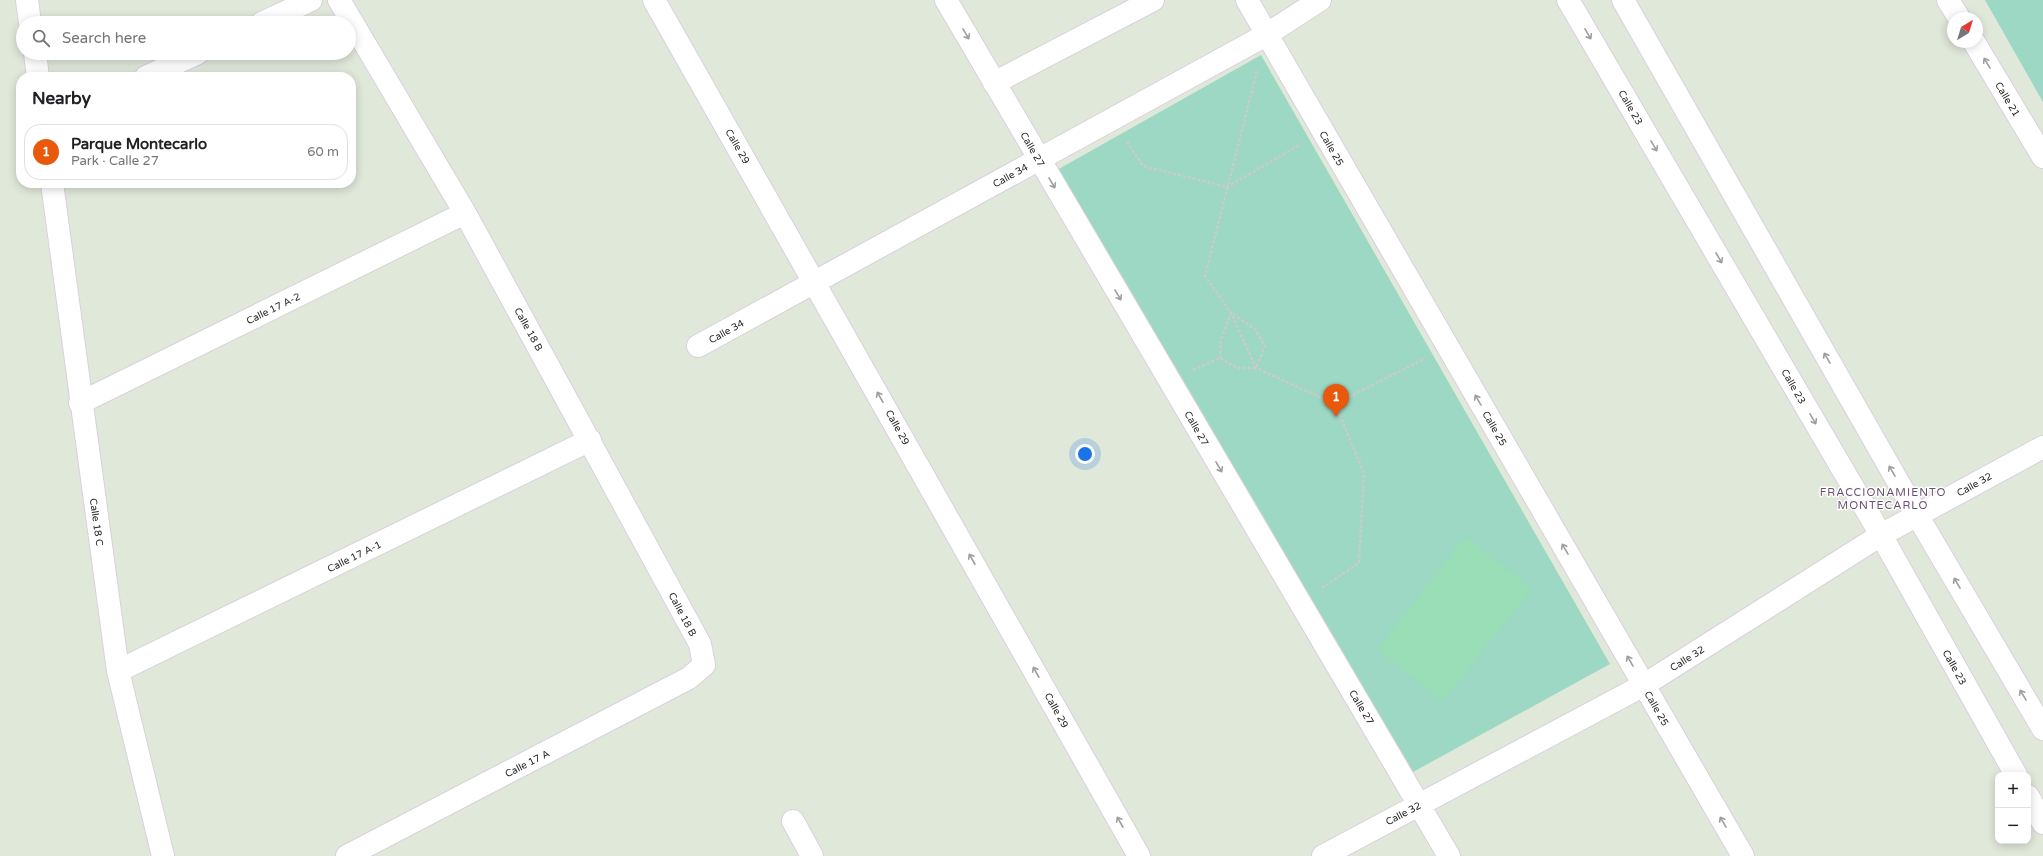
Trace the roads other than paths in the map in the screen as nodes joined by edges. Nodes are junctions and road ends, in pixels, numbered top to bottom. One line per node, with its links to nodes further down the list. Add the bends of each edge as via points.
1 (27, 0): 13 (street)
2 (311, 0): 14 (street)
3 (339, 0): 15 (street, Calle 18 B)
4 (654, 0): 28 (street, Calle 29)
5 (946, 0): 23 (street, Calle 27, one-way to 23)
6 (1153, 0): 23 (street)
7 (1247, 0): 17 (street, Calle 25)
8 (1320, 0): 17 (street, Calle 34)
9 (1568, 0): 34 (street, Calle 23, one-way to 34)
10 (1623, 0): 33 (street, one-way to 10)
11 (1948, 0): 12 (street)
12 (1955, 12)
13 (29, 16)
14 (277, 16)
15 (348, 16)
16 (356, 29): 27 (street, Calle 18 B)
17 (1266, 35): 25 (street, Calle 34); 37 (street, Calle 25, one-way to 17)
18 (1978, 48): 24 (street, Calle 21, one-way to 18)
19 (36, 60): 21 (street)
20 (183, 60): 22 (street)
21 (37, 72)
22 (157, 72)
23 (994, 83): 25 (street, Calle 27)
24 (2043, 156)
25 (1038, 159): 28 (street, Calle 34); 41 (street, Calle 27, one-way to 41)
26 (53, 188): 30 (street, Calle 18 C)
27 (465, 213): 30 (street, Calle 17 A-2); 31 (street, Calle 18 B)
28 (815, 281): 29 (street, Calle 34); 47 (street, Calle 29, one-way to 28)
29 (698, 346)
30 (80, 403): 36 (street, Calle 18 C)
31 (590, 440): 35 (street, Calle 18 B, via 700,644); 36 (street, Calle 17 A-1)
32 (2043, 447): 33 (street, Calle 32)
33 (1917, 515): 34 (street, Calle 32); 38 (street, one-way to 33)
34 (1881, 535): 37 (street, Calle 32); 39 (street, Calle 23)
35 (704, 665): 45 (street, Calle 17 A, via 689,678)
36 (118, 672): 44 (street, Calle 18 C)
37 (1644, 685): 41 (street, Calle 32); 50 (street, Calle 25, one-way to 37)
38 (2043, 729)
39 (2014, 772)
40 (2031, 801): 43 (street)
41 (1420, 804): 48 (street, Calle 32); 49 (street, Calle 27)
42 (793, 821): 46 (street)
43 (2043, 823)
44 (164, 856)
45 (348, 856)
46 (812, 856)
47 (1139, 856)
48 (1323, 856)
49 (1449, 856)
50 (1743, 856)

